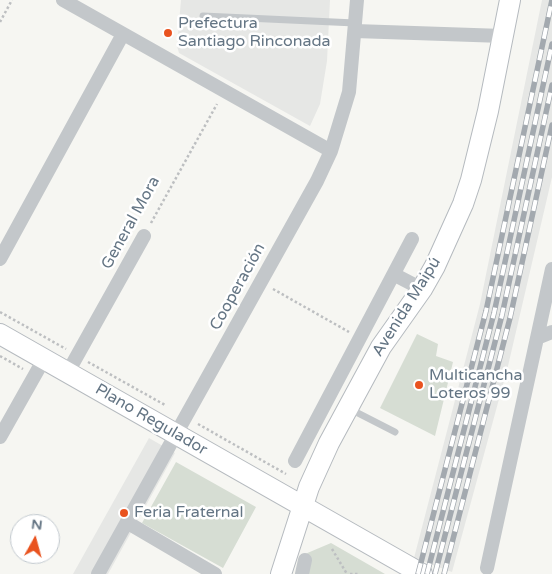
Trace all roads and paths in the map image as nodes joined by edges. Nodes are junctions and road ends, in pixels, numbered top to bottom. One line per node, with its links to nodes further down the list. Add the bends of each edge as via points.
1 (12, 0): 6 (path)
2 (63, 0): 8 (street)
3 (357, 0): 7 (street, Cooperación)
4 (510, 0): 9 (main road, Avenida Maipú)
5 (203, 16): 7 (lane)
6 (0, 22)
7 (355, 27): 9 (street); 11 (street, Cooperación, via 349,92)
8 (123, 34): 10 (street); 14 (street)
9 (503, 36): 18 (main road, Avenida Maipú, via 471,180 451,233)
10 (224, 91): 11 (street); 12 (path, General Mora)
11 (331, 151): 17 (street, Cooperación)
12 (144, 236): 24 (street, General Mora)
13 (412, 240): 16 (street, Avenida Maipú)
14 (0, 260)
15 (552, 269): 22 (street)
16 (395, 274): 18 (street); 21 (street, Avenida Maipú)
17 (261, 282): 21 (path); 28 (street, Cooperación)
18 (422, 289): 25 (main road, Avenida Maipú, via 382,347)
19 (552, 332): 22 (street)
20 (0, 334): 23 (main road, Plano Regulador)
21 (359, 338): 30 (street, Avenida Maipú)
22 (537, 338): 35 (street)
23 (44, 359): 24 (main road, Plano Regulador); 29 (street)
24 (68, 372): 28 (main road, Plano Regulador)
25 (348, 408): 27 (lane); 32 (main road, Avenida Maipú, via 317,467)
26 (197, 423): 31 (path)
27 (395, 432)
28 (177, 434): 32 (main road, Plano Regulador); 33 (street, Cooperación)
29 (0, 437)
30 (296, 461)
31 (286, 474)
32 (303, 505): 38 (main road, Avenida Maipú); 41 (main road, Plano Regulador)
33 (128, 524): 36 (street, Cooperación); 37 (street)
34 (332, 549): 39 (path)
35 (487, 568)
36 (98, 574)
37 (215, 574)
38 (281, 574)
39 (348, 574): 40 (path)
40 (359, 574)
41 (422, 574)

